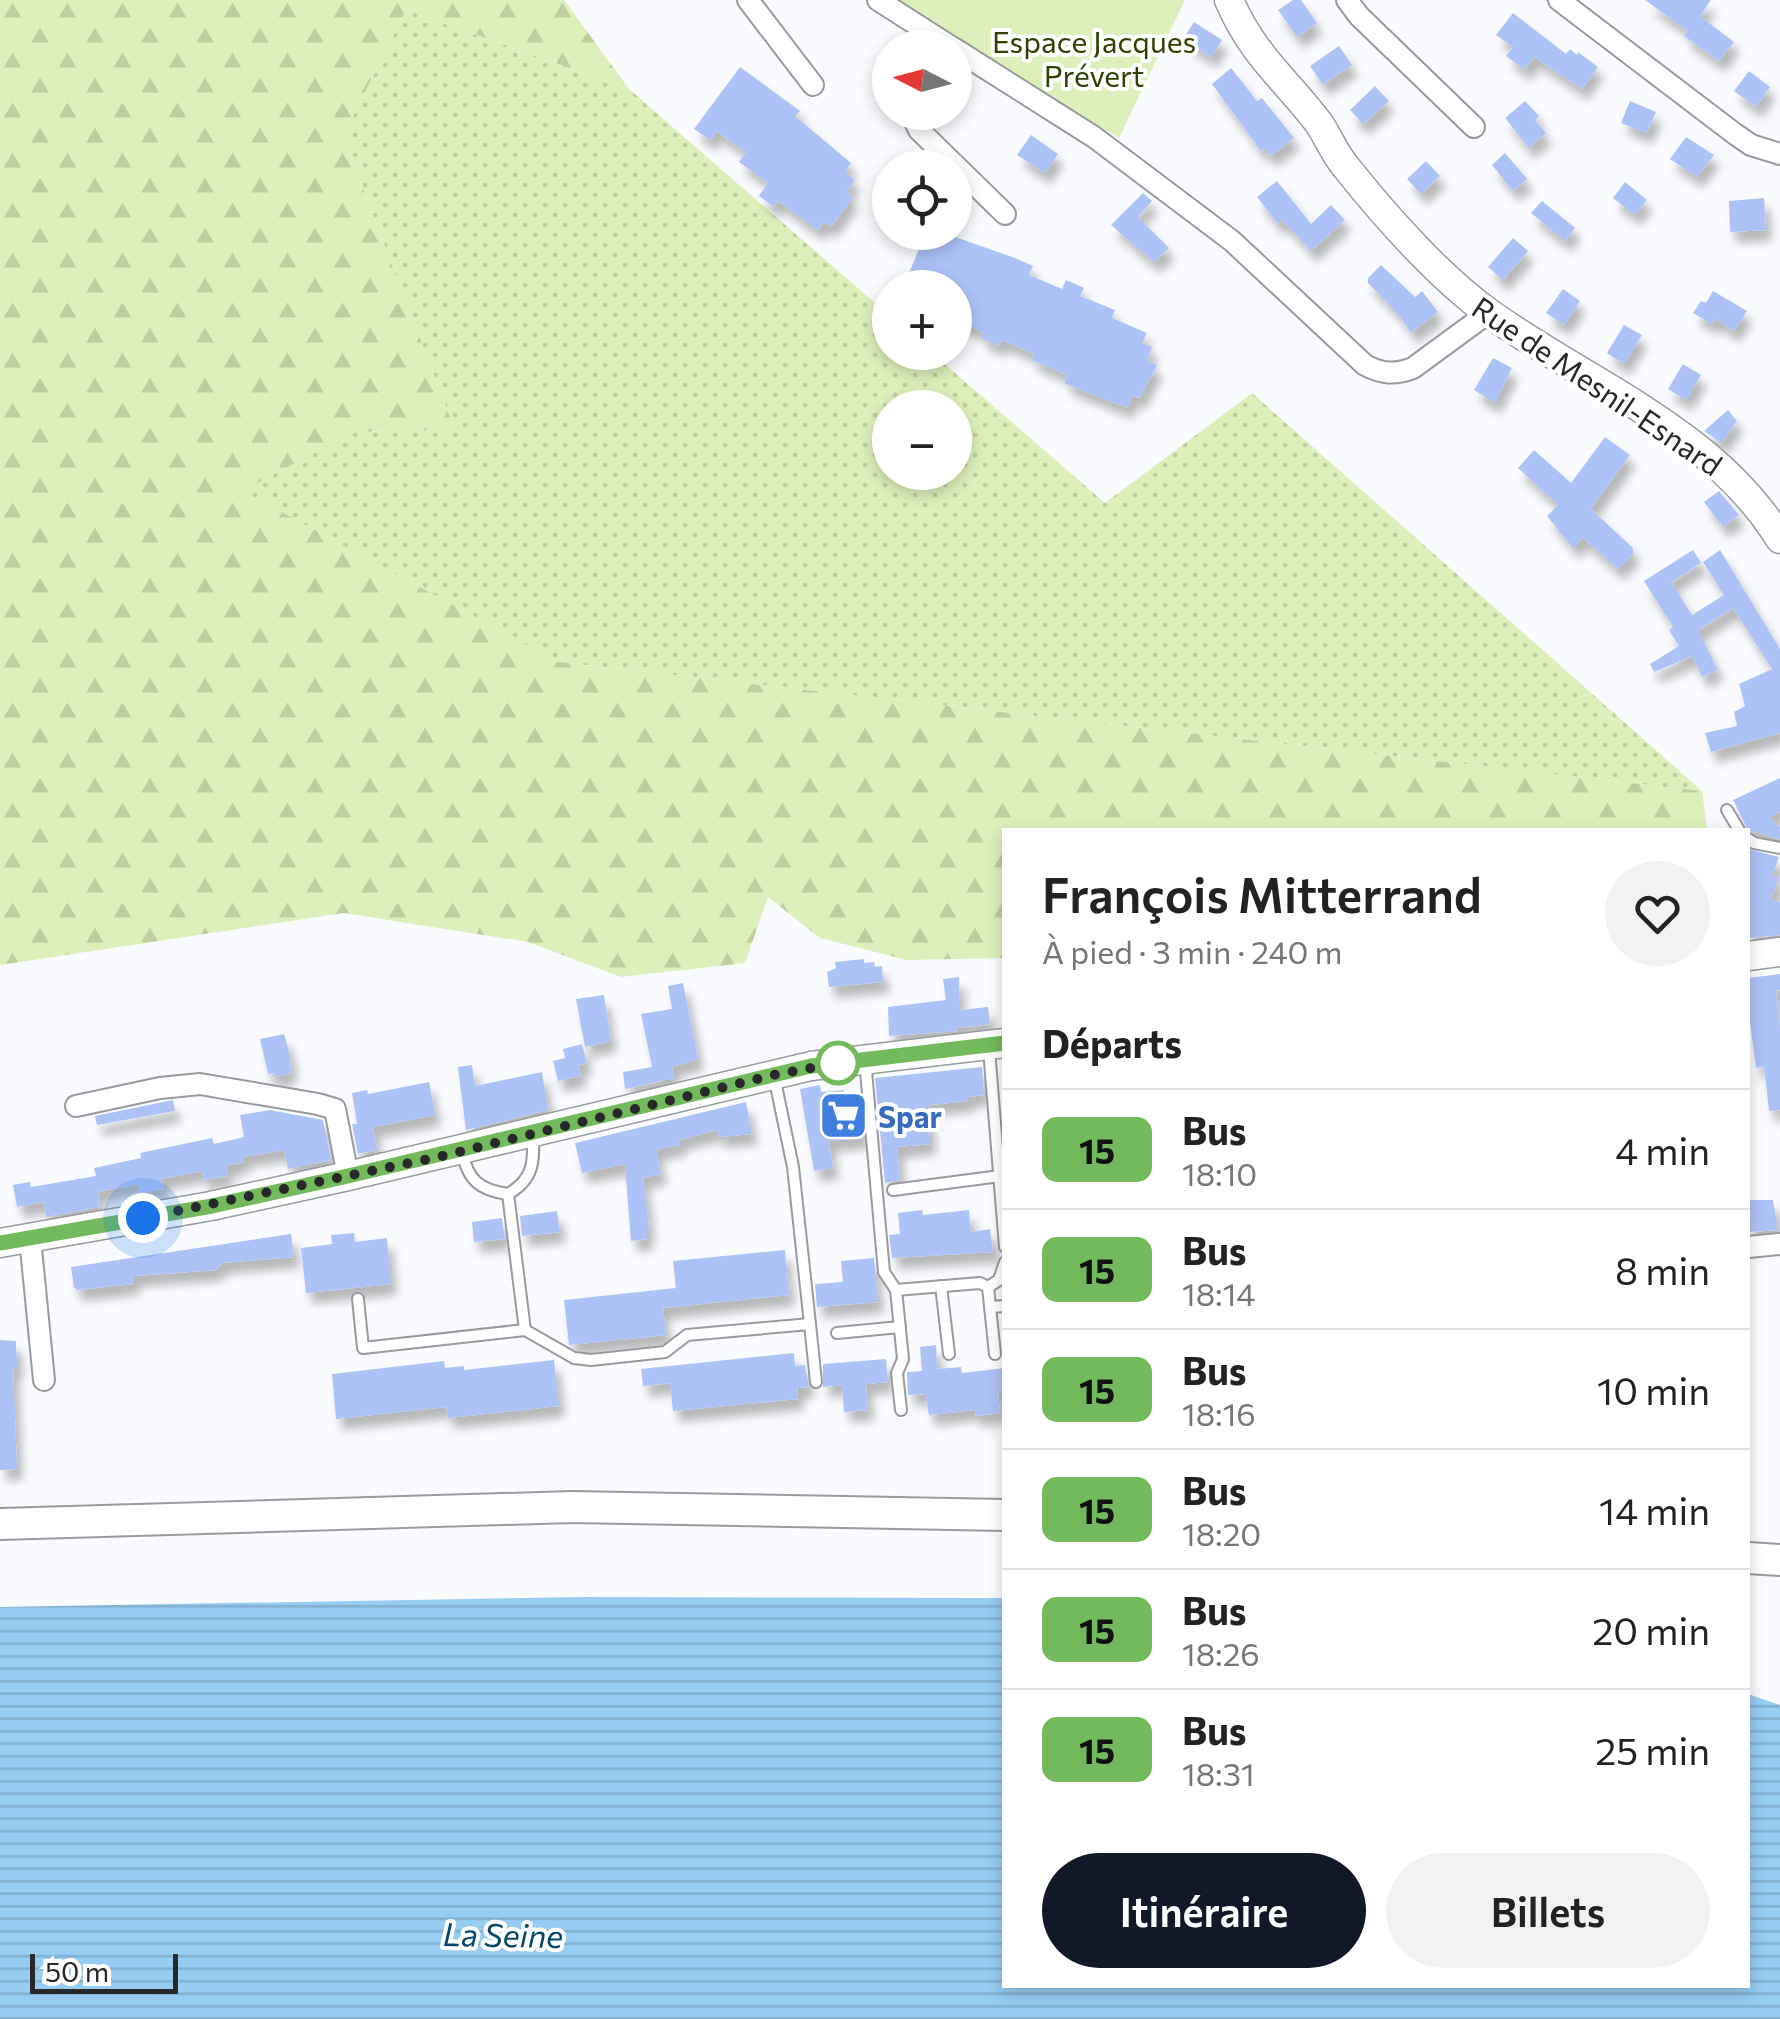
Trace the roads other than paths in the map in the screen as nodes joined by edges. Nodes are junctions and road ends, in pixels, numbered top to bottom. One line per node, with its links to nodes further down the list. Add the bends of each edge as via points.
1 (748, 0): 8 (street)
2 (878, 0): 6 (street)
3 (1230, 0): 13 (street, Rue de Mesnil-Esnard, via 1260,56 1319,124 1346,168)
4 (1347, 0): 9 (street)
5 (1559, 0): 11 (street, via 1735,134)
6 (910, 30)
7 (972, 59): 13 (street, via 1094,137 1216,230 1378,372 1413,368)
8 (813, 84)
9 (1474, 127)
10 (918, 130): 12 (street)
11 (1780, 154)
12 (1006, 214)
13 (1488, 312): 14 (street, Rue de Mesnil-Esnard, via 1703,452 1748,492)
14 (1780, 538)
15 (1728, 810): 16 (lane)
16 (1739, 828)
17 (1750, 840): 18 (lane)
18 (1780, 848)
19 (1780, 952): 20 (street)
20 (1750, 956)
21 (997, 1044): 22 (street); 28 (lane)
22 (865, 1059): 23 (street); 39 (lane, via 884,1272)
23 (774, 1075): 25 (street); 43 (lane, via 793,1168)
24 (76, 1106): 27 (street, via 200,1084 318,1104 335,1109)
25 (533, 1133): 26 (street); 30 (lane, via 534,1166)
26 (462, 1151): 27 (street); 30 (lane, via 478,1186)
27 (348, 1176): 32 (street)
28 (1000, 1176): 29 (lane); 31 (lane)
29 (893, 1190)
30 (508, 1194): 45 (lane)
31 (1002, 1204)
32 (30, 1238): 33 (street); 49 (street)
33 (0, 1243)
34 (1780, 1244): 35 (street)
35 (1750, 1247)
36 (1002, 1273): 38 (lane)
37 (941, 1286): 38 (lane); 39 (lane); 47 (lane)
38 (988, 1286): 42 (lane)
39 (896, 1290): 44 (lane)
40 (358, 1298): 45 (lane, via 362,1348)
41 (1002, 1306): 42 (lane)
42 (990, 1308): 48 (lane)
43 (810, 1324): 45 (lane, via 687,1336 665,1352 590,1360); 50 (lane)
44 (900, 1327): 46 (lane); 51 (lane)
45 (525, 1330)
46 (837, 1333)
47 (949, 1354)
48 (995, 1354)
49 (44, 1380)
50 (816, 1382)
51 (901, 1410)
52 (1002, 1516): 53 (main road, via 572,1507)
53 (0, 1524)
54 (1750, 1558): 55 (main road)
55 (1780, 1560)

